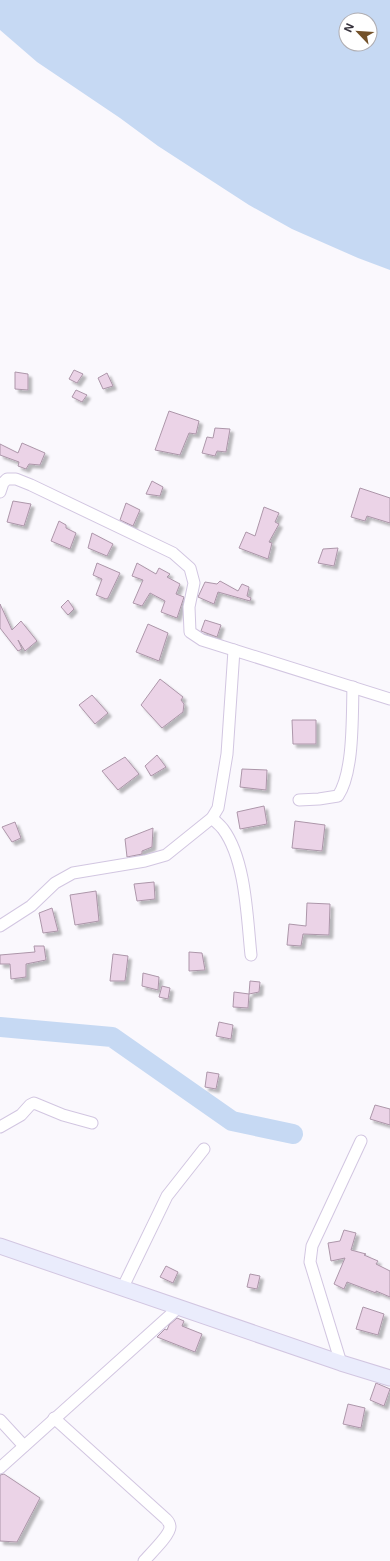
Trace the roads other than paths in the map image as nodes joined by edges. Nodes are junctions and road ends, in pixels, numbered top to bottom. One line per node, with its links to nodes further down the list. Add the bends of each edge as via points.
1 (0, 489): 2 (street, via 7,479 31,485 172,553 190,568 194,583 189,607 190,632 202,640)
2 (234, 650): 3 (street); 6 (street, via 227,754 218,808)
3 (354, 687): 4 (street); 5 (street, via 349,752 343,788 338,796)
4 (390, 699)
5 (299, 800)
6 (212, 818): 7 (street, via 166,855 73,873 55,883 31,906); 8 (street, via 228,838 244,886)
7 (0, 926)
8 (251, 955)
9 (92, 1123): 10 (street, via 34,1103 21,1115)
10 (0, 1127)
11 (361, 1141): 16 (street, via 312,1246 310,1262)
12 (204, 1149): 14 (street, via 167,1196)
13 (0, 1246): 14 (street)
14 (122, 1289): 15 (street)
15 (178, 1308): 16 (street); 18 (street)
16 (341, 1363): 17 (street)
17 (390, 1378)
18 (54, 1418): 20 (street); 22 (street, via 170,1524 168,1534)
19 (0, 1420): 20 (street)
20 (24, 1446): 21 (street)
21 (0, 1468)
22 (144, 1561)

